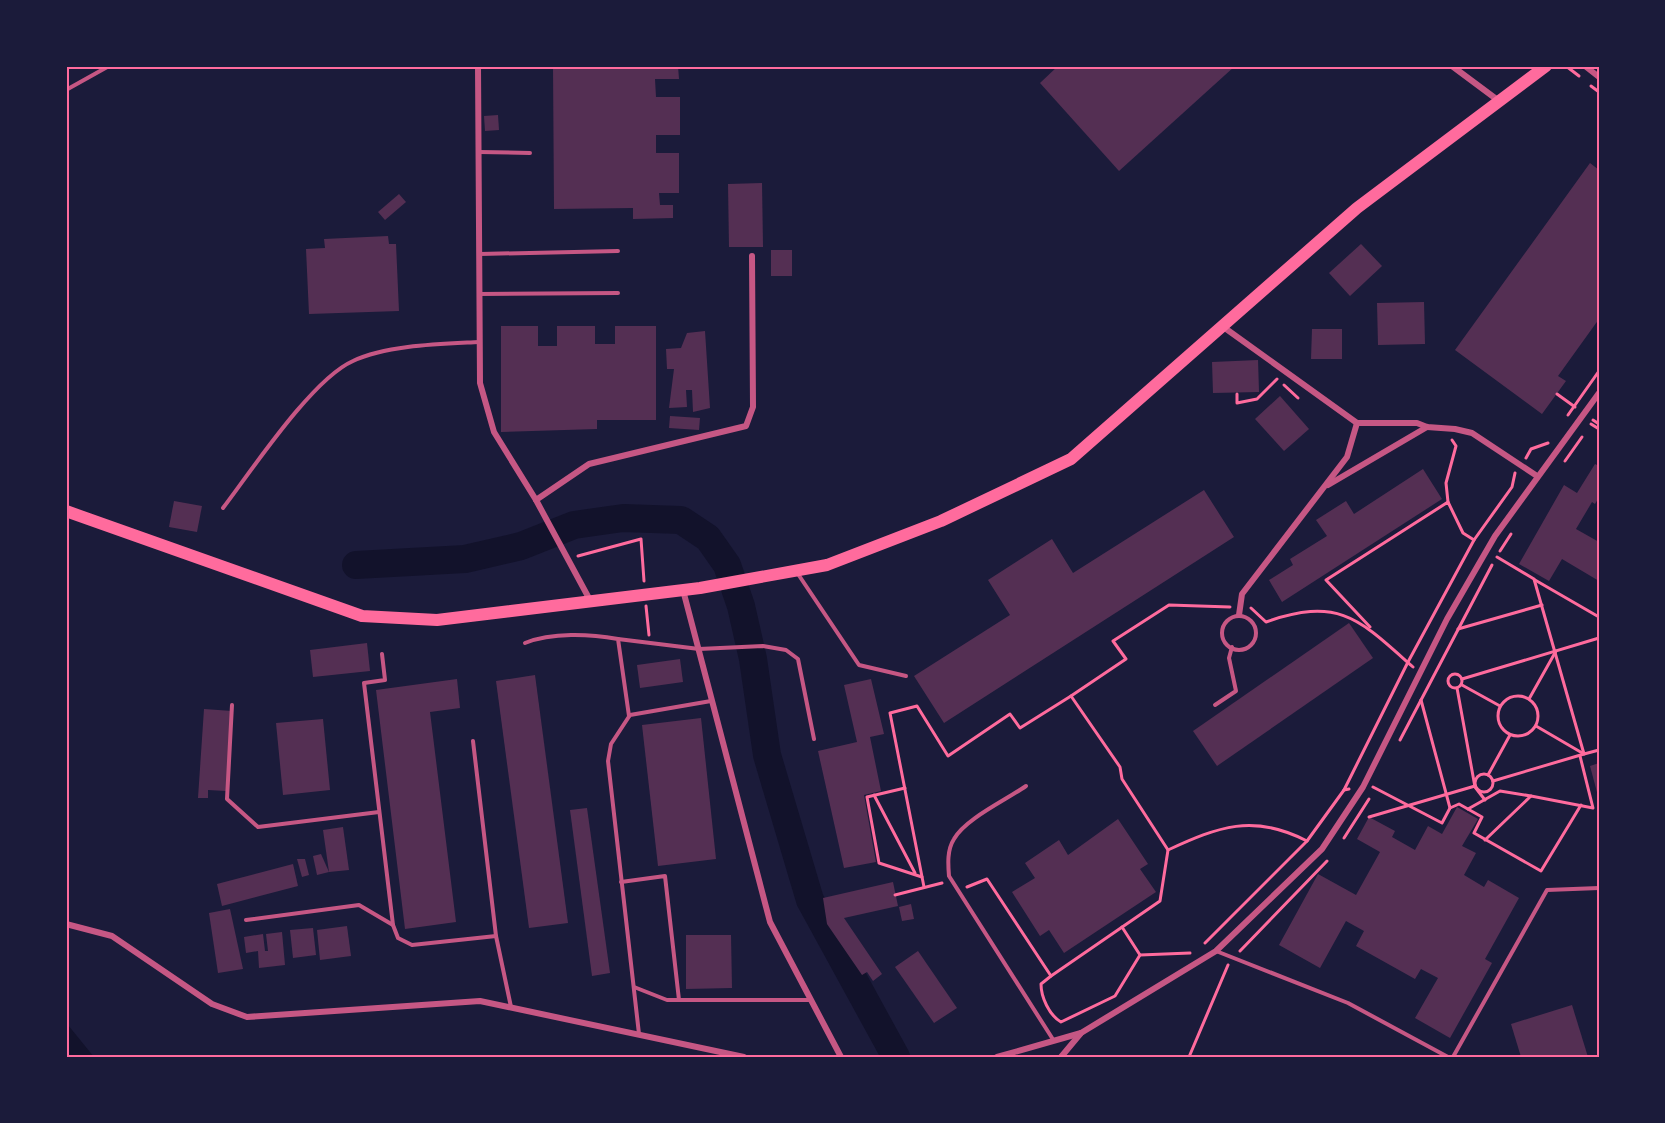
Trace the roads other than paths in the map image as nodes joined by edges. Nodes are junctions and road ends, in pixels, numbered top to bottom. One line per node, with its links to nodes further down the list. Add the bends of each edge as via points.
1 (109, 66): 7 (lane)
2 (478, 66): 9 (street)
3 (1452, 66): 8 (street)
4 (1546, 66): 8 (main road)
5 (1585, 66): 6 (street)
6 (1599, 76)
7 (66, 90)
8 (1499, 101): 16 (main road, via 1357,208)
9 (478, 152): 10 (lane); 12 (street)
10 (530, 153)
11 (618, 251): 12 (lane)
12 (479, 254): 14 (street)
13 (752, 256): 23 (street, via 753,407 747,426 589,464)
14 (479, 294): 15 (lane); 17 (street)
15 (618, 294)
16 (1222, 327): 19 (street); 26 (main road, via 1071,459 941,521 828,565)
17 (480, 342): 23 (street, via 480,383 494,432); 24 (lane, via 413,345 353,361 323,380)
18 (1599, 393): 21 (street)
19 (1357, 423): 20 (street, via 1417,423); 22 (street, via 1347,457)
20 (1427, 427): 21 (street, via 1472,433); 22 (street)
21 (1537, 476): 50 (street, via 1447,619 1363,787 1322,849)
22 (1325, 487): 29 (street, via 1242,594)
23 (536, 500): 28 (street)
24 (223, 508)
25 (66, 511): 28 (main road, via 362,616 436,620)
26 (796, 571): 27 (main road); 35 (lane, via 859,665)
27 (683, 590): 28 (main road); 33 (street)
28 (592, 603)
29 (1239, 615): 32 (lane, via 1228,620 1222,630 1225,643); 32 (lane, via 1250,619 1256,628 1256,639 1248,648)
30 (618, 639): 31 (lane, via 561,636); 33 (lane); 39 (lane)
31 (525, 643)
32 (1232, 647): 38 (lane, via 1229,658 1236,691)
33 (699, 649): 36 (street); 40 (lane, via 763,646 786,650 798,660)
34 (382, 654): 43 (lane, via 385,680 364,683)
35 (906, 676)
36 (711, 701): 39 (lane); 53 (street, via 770,922)
37 (232, 705): 43 (lane, via 227,799 258,827)
38 (1215, 705)
39 (629, 717): 44 (lane, via 611,744 608,761)
40 (814, 739)
41 (472, 741): 49 (lane)
42 (1026, 786): 57 (lane, via 962,828 952,841 948,859 951,881)
43 (379, 812): 48 (lane)
44 (621, 882): 51 (lane); 52 (lane, via 665,876)
45 (1599, 888): 64 (lane, via 1547,890)
46 (246, 920): 48 (lane, via 359,905)
47 (66, 924): 54 (street, via 112,936 212,1004 247,1017 480,1001)
48 (393, 925): 49 (lane, via 398,938 412,945)
49 (496, 936): 54 (lane)
50 (1216, 951): 55 (street); 63 (lane, via 1348,1003)
51 (634, 987): 52 (lane, via 667,1000); 56 (lane)
52 (679, 1000): 53 (lane)
53 (812, 1000): 60 (street)
54 (511, 1008): 56 (street)
55 (1081, 1033): 57 (street); 62 (street)
56 (639, 1035): 58 (street)
57 (1054, 1041): 61 (street)
58 (736, 1056): 59 (street)
59 (744, 1057)
60 (841, 1057)
61 (998, 1057)
62 (1061, 1057)
63 (1448, 1057)
64 (1453, 1057)

